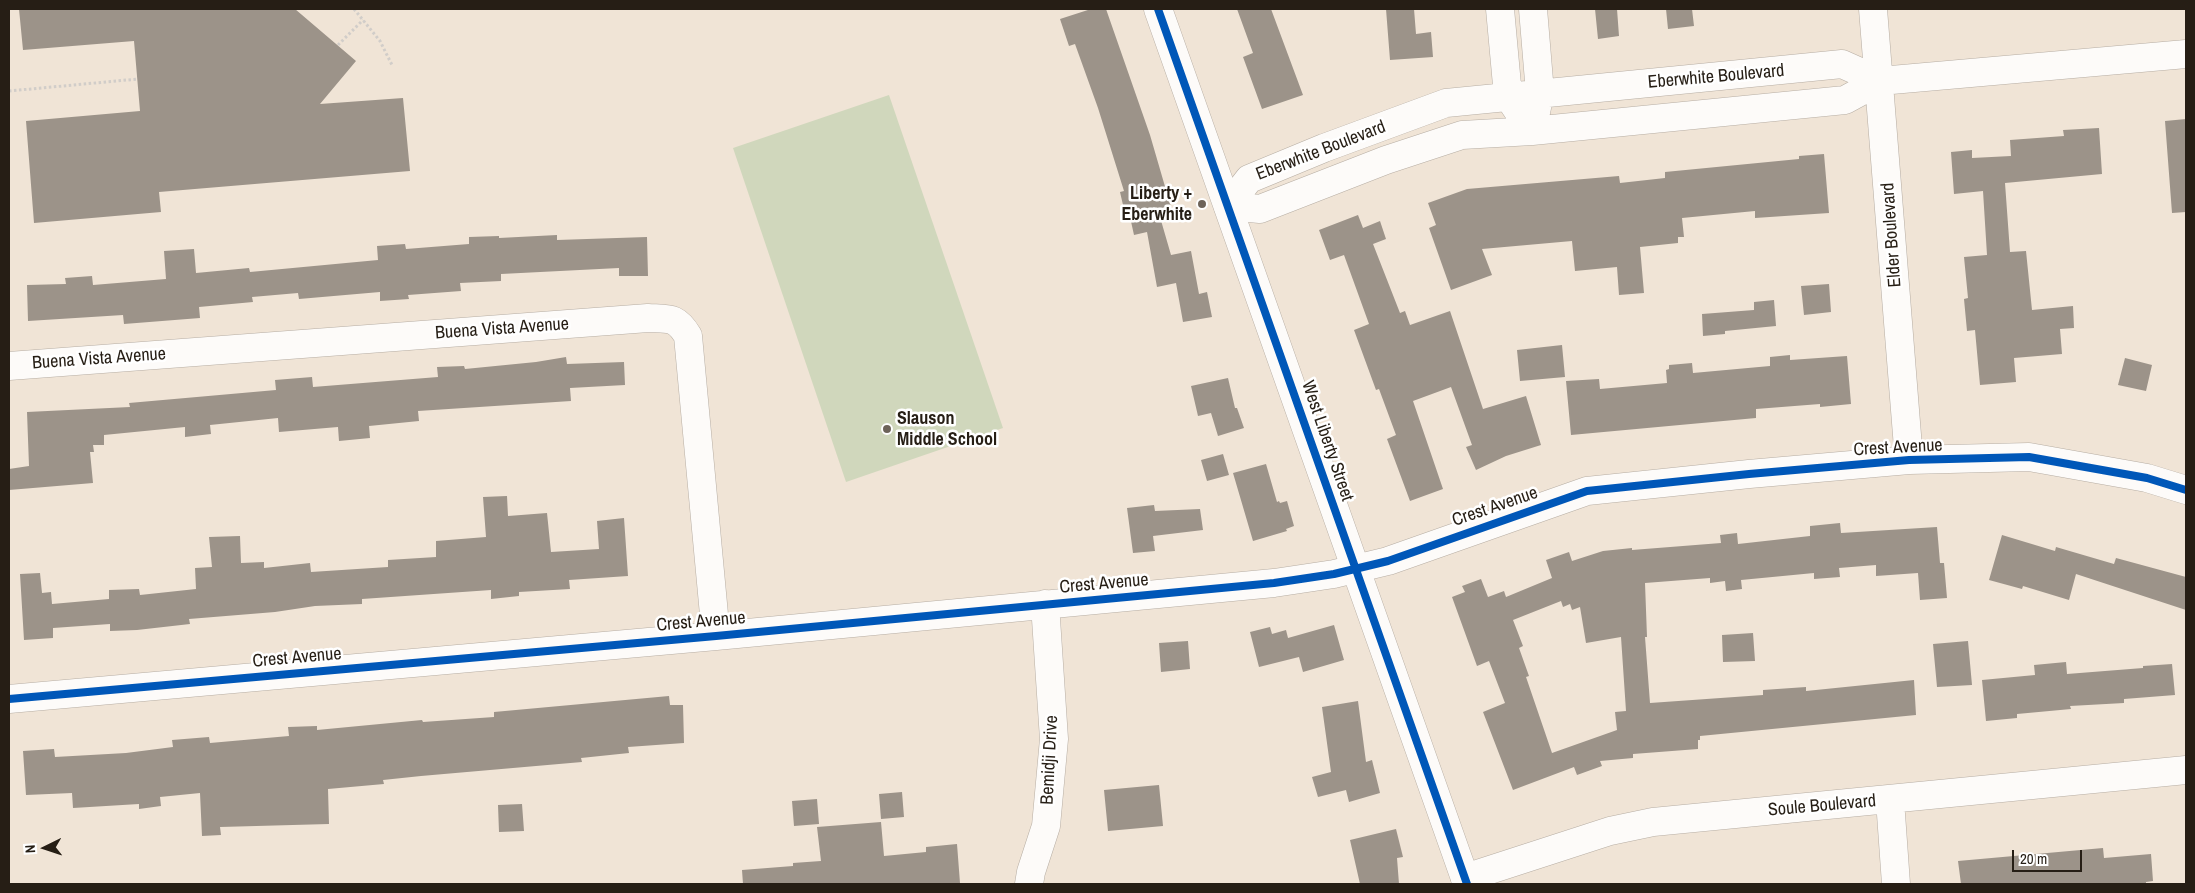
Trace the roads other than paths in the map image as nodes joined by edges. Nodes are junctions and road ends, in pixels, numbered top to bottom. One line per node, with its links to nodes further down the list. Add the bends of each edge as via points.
1 (1158, 9): 10 (street, West Liberty Street)
2 (1500, 9): 8 (street)
3 (1532, 9): 7 (street)
4 (1873, 9): 6 (street, Elder Boulevard)
5 (2186, 54): 6 (street, Eberwhite Boulevard)
6 (1880, 81): 7 (street, Eberwhite Boulevard, via 1842,64); 9 (street, Eberwhite Boulevard, via 1845,100); 12 (street, Elder Boulevard)
7 (1540, 93): 8 (street, Eberwhite Boulevard); 9 (street)
8 (1508, 96): 9 (street); 10 (street, Eberwhite Boulevard, via 1446,103 1324,148 1250,179)
9 (1532, 131): 10 (street, Eberwhite Boulevard, via 1462,135 1386,160 1260,209)
10 (1228, 206): 14 (street, West Liberty Street)
11 (9, 366): 16 (street, Buena Vista Avenue, via 648,318 674,320 681,324 688,336)
12 (1909, 460): 13 (street, Crest Avenue, via 2029,457 2147,478); 14 (street, Crest Avenue, via 1587,491 1396,558)
13 (2186, 490)
14 (1355, 568): 15 (street, Crest Avenue, via 1274,583); 20 (street, West Liberty Street)
15 (1045, 604): 16 (street, Crest Avenue); 21 (street, Bemidji Drive, via 1054,739 1046,826)
16 (716, 636): 17 (street, Crest Avenue)
17 (9, 699)
18 (2186, 770): 19 (street, Soule Boulevard)
19 (1890, 800): 20 (street, Soule Boulevard, via 1653,822 1610,831); 22 (street)
20 (1466, 881)
21 (1029, 884)
22 (1896, 884)

